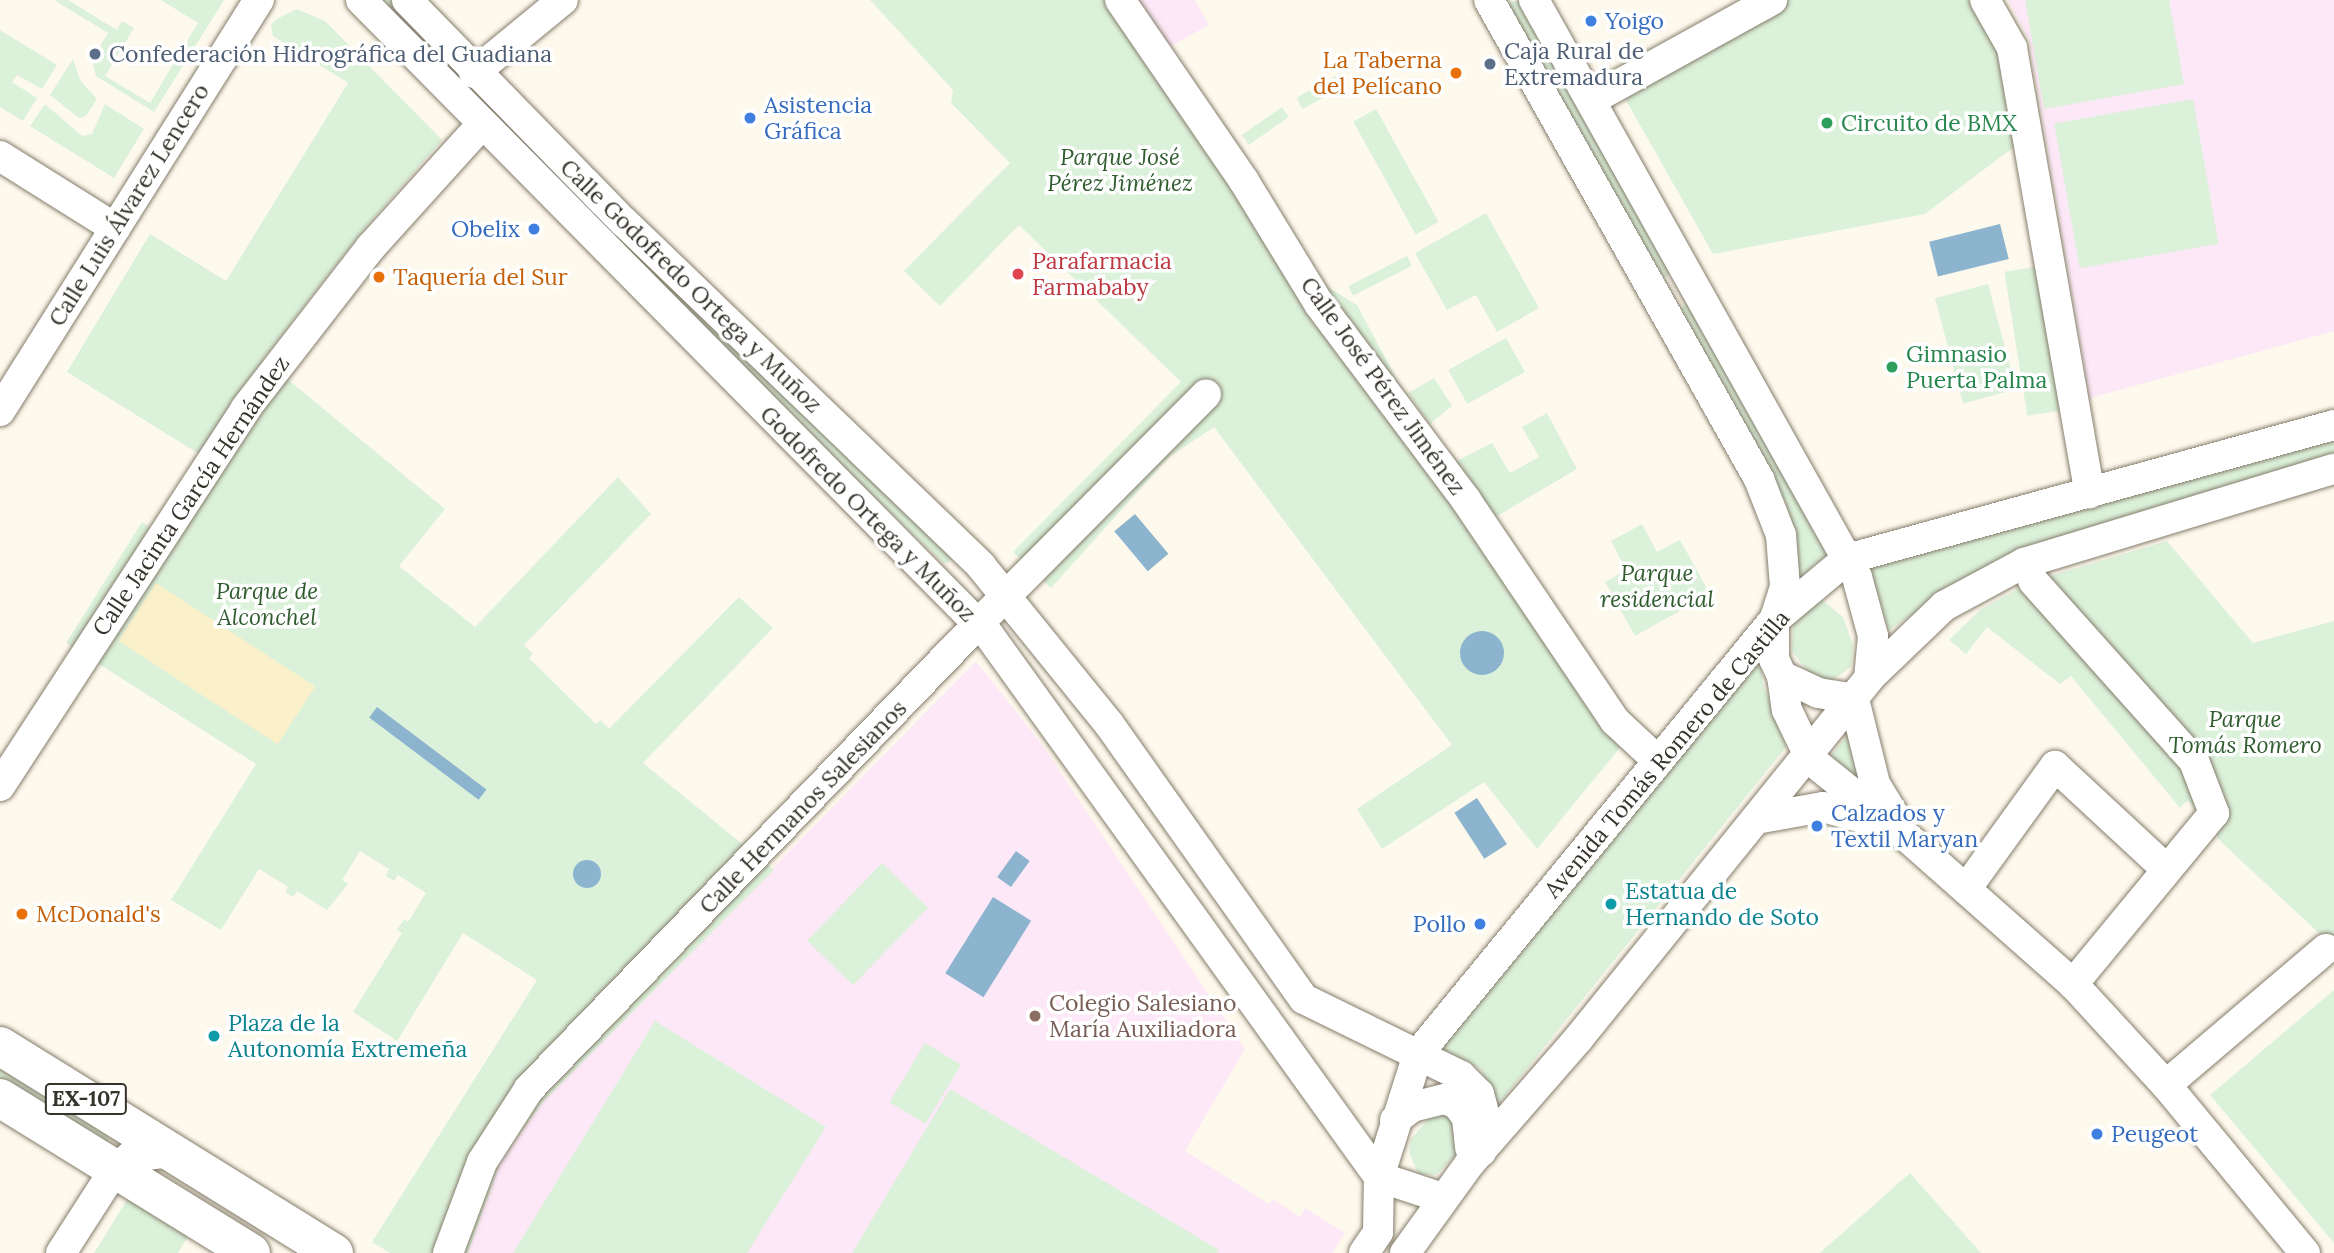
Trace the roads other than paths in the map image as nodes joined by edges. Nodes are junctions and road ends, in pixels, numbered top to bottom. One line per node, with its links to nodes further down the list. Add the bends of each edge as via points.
1 (259, 0): 14 (street, Calle Luis Álvarez Lencero)
2 (361, 0): 12 (street, Calle Godofredo Ortega y Muñoz)
3 (407, 0): 10 (street, Calle Godofredo Ortega y Muñoz)
4 (563, 0): 10 (street)
5 (1120, 0): 35 (street, Calle José Pérez Jiménez, via 1217,139 1319,304 1466,500 1615,721)
6 (1489, 0): 16 (street)
7 (1534, 0): 11 (street)
8 (1772, 0): 11 (street)
9 (1985, 0): 22 (street, via 2012,48)
10 (474, 73): 24 (street, Calle Godofredo Ortega y Muñoz)
11 (1591, 100): 15 (street)
12 (482, 124): 17 (street, Calle Godofredo Ortega y Muñoz); 36 (street, Calle Jacinta García Hernández, via 382,234 246,408)
13 (0, 156): 14 (street)
14 (116, 228): 19 (street, Calle Luis Álvarez Lencero)
15 (1694, 280): 16 (street); 23 (street)
16 (1658, 301): 29 (street, via 1759,479 1781,535 1785,587)
17 (747, 393): 28 (street, Godofredo Ortega y Muñoz)
18 (1206, 394): 27 (street, Calle Hermanos Salesianos)
19 (0, 411)
20 (2334, 425): 22 (street, Avenida Tomás Romero de Castilla)
21 (2334, 468): 33 (street, via 2024,563 1944,606)
22 (2090, 493): 23 (street, Avenida Tomás Romero de Castilla)
23 (1847, 559): 26 (street, Avenida Tomás Romero de Castilla); 31 (street, via 1857,577)
24 (981, 566): 27 (street, Calle Godofredo Ortega y Muñoz); 28 (street)
25 (2033, 581): 39 (street, via 2194,761 2214,813)
26 (1808, 592): 29 (street, Avenida Tomás Romero de Castilla); 31 (street, via 1830,595 1850,608)
27 (1006, 595): 30 (street, Calle Hermanos Salesianos); 41 (street, Calle Godofredo Ortega y Muñoz, via 1109,724)
28 (951, 596): 30 (street, Godofredo Ortega y Muñoz)
29 (1774, 620): 32 (street, via 1774,659); 35 (street, Avenida Tomás Romero de Castilla)
30 (983, 630): 42 (street); 58 (street, Calle Hermanos Salesianos, via 529,1089 482,1162)
31 (1873, 636): 33 (street)
32 (1782, 677): 33 (street, via 1818,693); 34 (street, via 1787,710)
33 (1861, 689): 34 (street); 38 (street, via 1875,784)
34 (1809, 753): 37 (street); 38 (street, via 1840,786)
35 (1658, 761): 46 (street, Avenida Tomás Romero de Castilla)
36 (0, 786)
37 (1756, 819): 38 (street, via 1823,807 1867,818); 51 (street)
38 (1908, 838): 40 (street)
39 (2165, 868): 40 (street, via 2055,766); 44 (street)
40 (1966, 889): 44 (street)
41 (1238, 905): 42 (street, via 1206,923); 46 (street, Calle Godofredo Ortega y Muñoz, via 1304,999)
42 (1191, 917): 53 (street)
43 (2326, 949): 47 (street)
44 (2073, 984): 47 (street)
45 (0, 1046): 50 (main road, EX-107)
46 (1418, 1054): 49 (street, Avenida Tomás Romero de Castilla); 51 (street, Calle Godofredo Ortega y Muñoz, via 1461,1076 1479,1094 1486,1121)
47 (2166, 1085): 61 (street)
48 (0, 1098): 52 (main road, EX-107)
49 (1395, 1120): 51 (street, via 1426,1101 1445,1099 1457,1104 1467,1118); 53 (street, Avenida Tomás Romero de Castilla)
50 (171, 1152): 52 (street, via 130,1157); 57 (main road, EX-107)
51 (1475, 1157): 54 (street)
52 (115, 1169): 55 (main road, EX-107); 56 (street)
53 (1379, 1177): 54 (street); 59 (street, Avenida Tomás Romero de Castilla, via 1378,1232); 60 (street)
54 (1442, 1198): 60 (street)
55 (228, 1247)
56 (61, 1253)
57 (334, 1253)
58 (448, 1253)
59 (1364, 1253)
60 (1404, 1253)
61 (2305, 1253)

